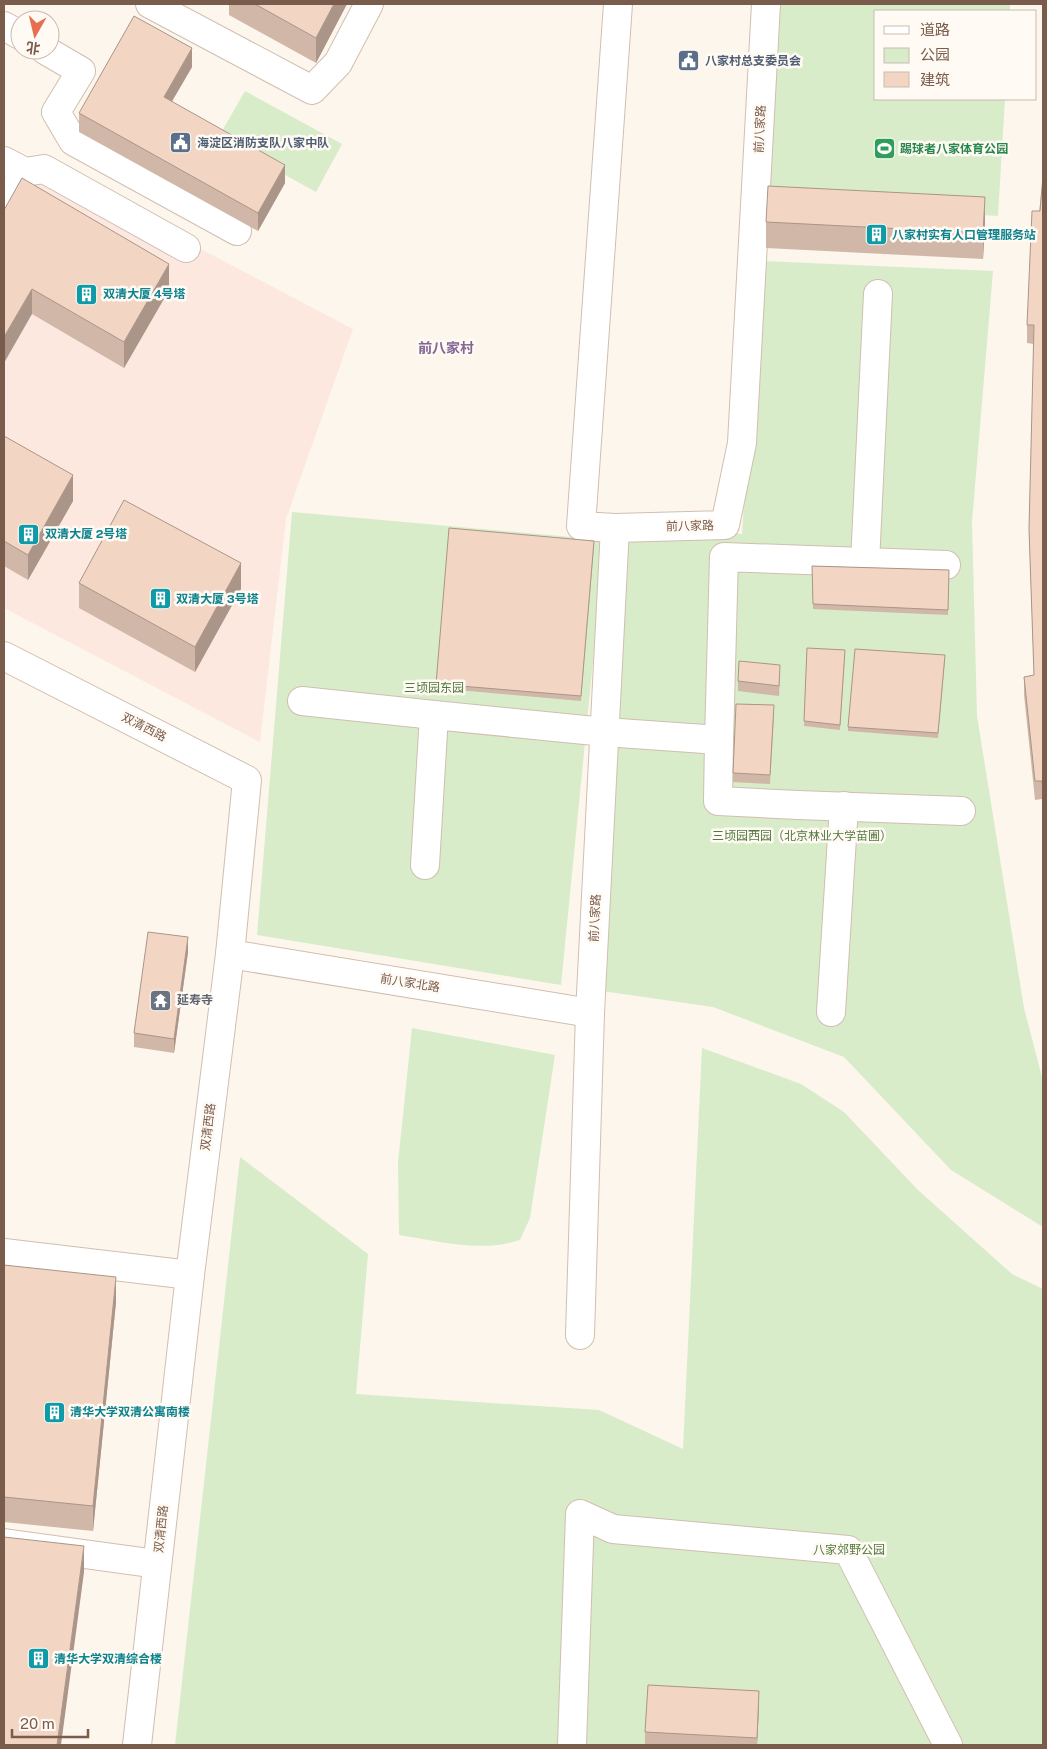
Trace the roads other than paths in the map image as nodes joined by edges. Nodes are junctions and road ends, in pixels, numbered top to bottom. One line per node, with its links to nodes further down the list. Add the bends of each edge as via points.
1 (150, 4): 2 (street, via 312,90 338,63)
2 (369, 4)
3 (618, 4): 11 (street, via 581,526)
4 (766, 4): 11 (street, 前八家路, via 742,442 726,526)
5 (60, 59): 8 (street, via 81,71 56,112 72,141)
6 (14, 167): 7 (street); 9 (street, via 44,169)
7 (4, 209)
8 (237, 231)
9 (186, 248)
10 (878, 294): 12 (street)
11 (615, 528): 17 (street, 前八家路)
12 (865, 562): 13 (street); 18 (street, via 724,557)
13 (946, 565)
14 (4, 656): 22 (street, 双清西路, via 247,780)
15 (302, 701): 16 (street)
16 (434, 715): 17 (street); 21 (street)
17 (604, 732): 18 (street); 24 (street, 前八家路)
18 (719, 740): 19 (street, via 718,800)
19 (844, 806): 20 (street); 23 (street)
20 (962, 811)
21 (425, 865)
22 (230, 954): 24 (street, 前八家北路); 26 (street, 双清西路)
23 (831, 1012)
24 (590, 1013): 27 (street, 前八家路)
25 (4, 1252): 26 (street)
26 (190, 1275): 29 (street, 双清西路)
27 (580, 1335)
28 (4, 1543): 29 (street)
29 (157, 1564): 30 (street, 双清西路)
30 (137, 1745)
31 (572, 1745): 32 (street, via 580,1514 613,1530 848,1550)
32 (948, 1745)

